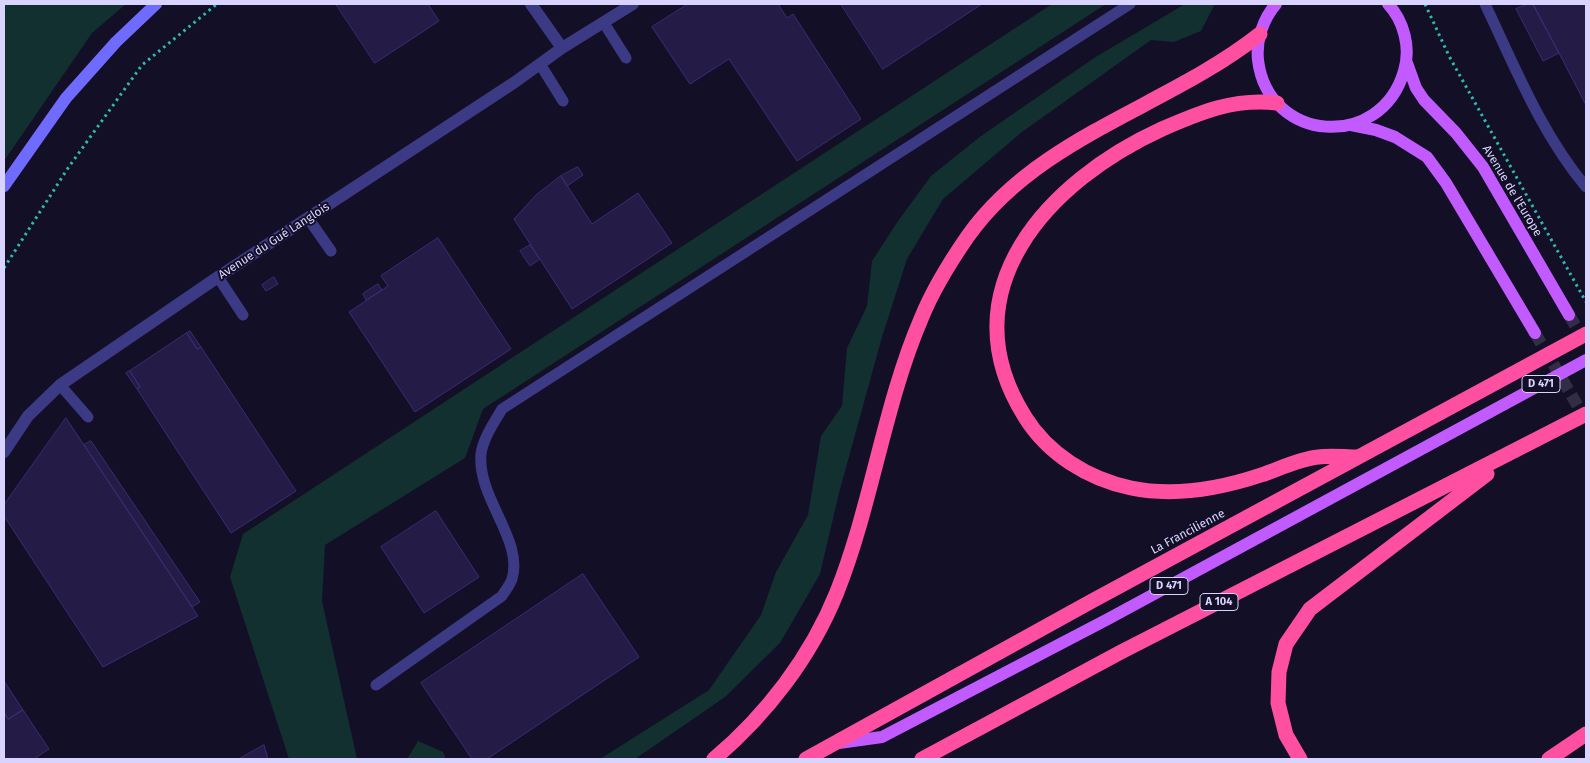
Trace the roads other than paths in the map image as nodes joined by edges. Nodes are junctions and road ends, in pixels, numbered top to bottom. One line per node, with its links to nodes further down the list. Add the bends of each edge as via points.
1 (156, 4): 17 (main road, via 116,42 66,98)
2 (532, 4): 10 (street)
3 (633, 4): 8 (street, Avenue du Gué Langlois)
4 (1130, 4): 33 (lane, via 502,409 487,436 482,454 483,484 512,552 512,579 502,596)
5 (1276, 4): 9 (main road, Avenue de l'Europe, via 1264,21)
6 (1388, 4): 12 (main road, Avenue de l'Europe, via 1402,25)
7 (1485, 4): 18 (lane, via 1534,109)
8 (604, 23): 10 (street, Avenue du Gué Langlois); 11 (lane)
9 (1260, 34): 15 (main road, Avenue de l'Europe, via 1260,70 1266,88); 36 (highway, via 1218,64 1107,123 1045,162 994,205 970,234 941,277 920,319 836,594 809,648 767,709)
10 (562, 48): 13 (street, Avenue du Gué Langlois)
11 (626, 58)
12 (1406, 63): 16 (main road, Avenue de l'Europe, via 1400,84 1388,103 1371,117); 23 (main road, Avenue de l'Europe, via 1424,100 1483,166)
13 (540, 64): 14 (lane); 19 (street, Avenue du Gué Langlois)
14 (563, 101)
15 (1277, 103): 16 (main road, Avenue de l'Europe, via 1292,116 1310,124 1331,128); 32 (highway, via 1242,101 1194,115 1152,134 1092,170 1049,207 1029,231 1004,282 998,325 1005,378 1032,429 1054,451 1102,480 1128,488 1183,493 1245,480 1318,457)
16 (1351, 126): 24 (main road, Avenue de l'Europe, via 1395,137 1427,157 1446,183)
17 (4, 186)
18 (1586, 187)
19 (308, 218): 20 (lane); 21 (street, Avenue du Gué Langlois)
20 (331, 251)
21 (218, 277): 22 (lane); 27 (street, Avenue du Gué Langlois)
22 (242, 314)
23 (1569, 315)
24 (1535, 333)
25 (1586, 334): 32 (highway, La Francilienne)
26 (1586, 360): 35 (main road, D 471, via 1108,619 882,737)
27 (60, 385): 29 (lane); 31 (street, Avenue du Gué Langlois, via 28,416)
28 (1586, 414): 30 (highway, A 104)
29 (88, 417)
30 (1518, 450): 38 (highway, A 104, via 1121,652); 39 (highway, via 1310,609 1286,644 1279,672 1278,703 1286,735)
31 (4, 452)
32 (1358, 457): 35 (highway, La Francilienne)
33 (376, 685)
34 (1586, 734): 40 (highway)
35 (835, 744): 37 (highway, La Francilienne)
36 (714, 759)
37 (806, 759)
38 (922, 759)
39 (1300, 759)
40 (1549, 759)

